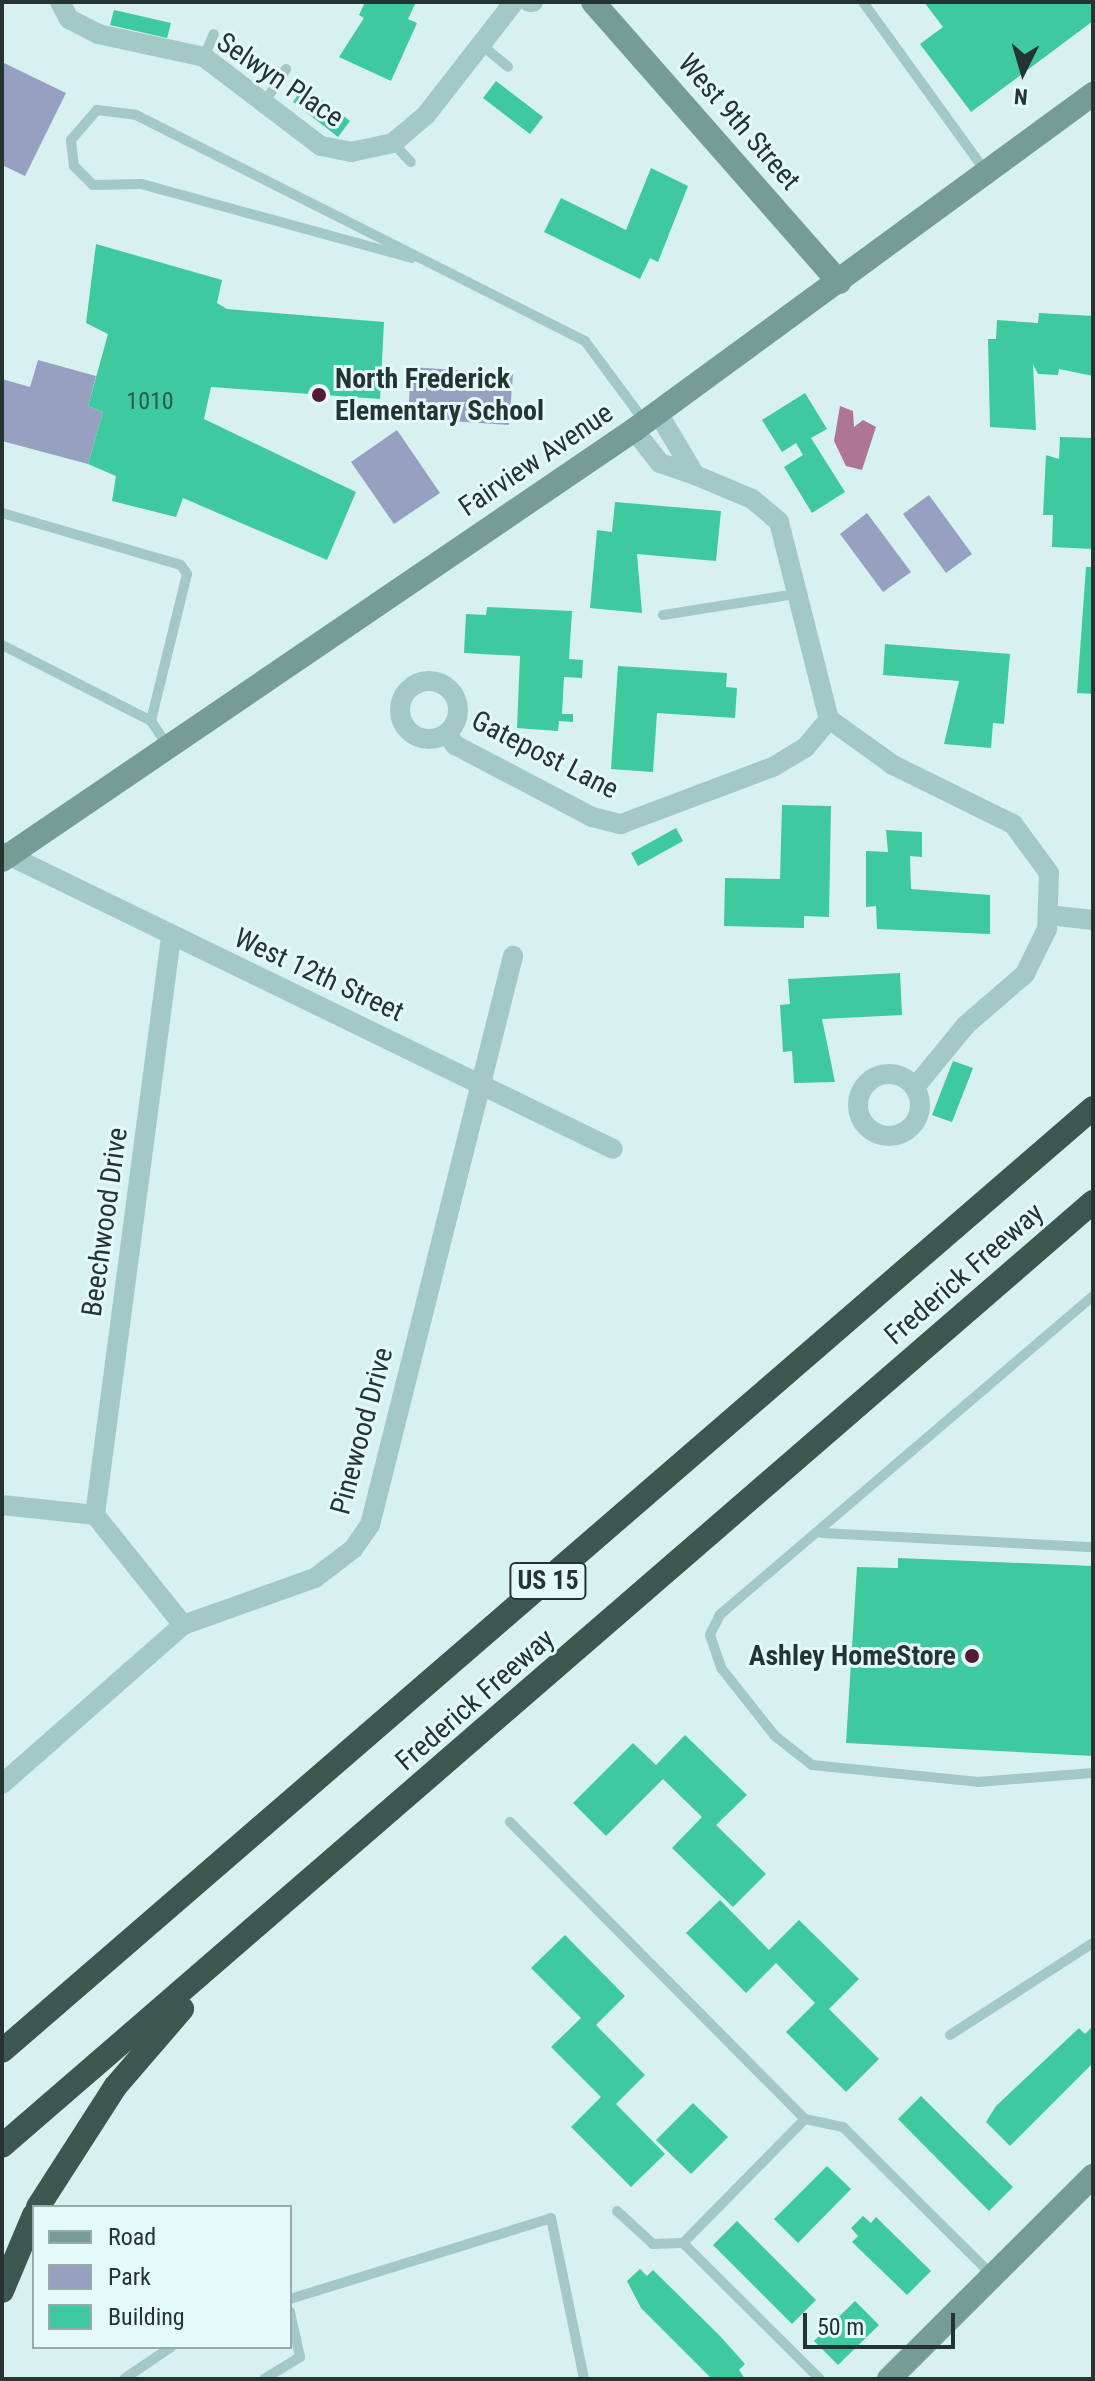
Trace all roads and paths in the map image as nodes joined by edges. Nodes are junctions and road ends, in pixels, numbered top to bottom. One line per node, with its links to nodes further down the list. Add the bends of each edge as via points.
1 (60, 2): 7 (street, Selwyn Place, via 69,19 98,34)
2 (514, 2): 6 (street)
3 (593, 2): 16 (street, West 9th Street)
4 (863, 2): 14 (lane)
5 (214, 34): 7 (lane)
6 (478, 42): 8 (lane); 12 (street, via 426,115)
7 (204, 57): 11 (street, Selwyn Place)
8 (508, 67)
9 (286, 69): 11 (lane)
10 (1093, 94): 14 (street, Fairview Avenue)
11 (266, 100): 12 (street, Selwyn Place, via 337,152)
12 (393, 143): 13 (lane)
13 (411, 162)
14 (986, 172): 16 (street, Fairview Avenue)
15 (412, 258): 15 (lane, via 124,109 97,110 71,140 74,166 93,185 141,184); 17 (lane, via 585,341)
16 (839, 282): 17 (street, Fairview Avenue)
17 (645, 422): 18 (street); 18 (street, via 660,463); 26 (street, Fairview Avenue)
18 (695, 475): 20 (street, via 773,513 785,532)
19 (3, 514): 24 (lane, via 181,565 187,574)
20 (796, 594): 21 (lane); 23 (street)
21 (663, 615)
22 (2, 645): 24 (lane)
23 (829, 719): 25 (street, Gatepost Lane, via 805,748 773,767 621,824 592,817 455,745); 28 (street, via 868,750 1026,835 1049,873)
24 (151, 721): 26 (lane)
25 (447, 734)
26 (169, 747): 27 (street, Fairview Avenue)
27 (4, 856): 30 (street, West 12th Street)
28 (1049, 915): 29 (street); 33 (street, via 1025,974 966,1025)
29 (1093, 920)
30 (171, 937): 32 (street, West 12th Street); 39 (street, Beechwood Drive)
31 (513, 956): 32 (street, Pinewood Drive)
32 (479, 1080): 35 (street, West 12th Street); 42 (street, Pinewood Drive, via 370,1525 353,1549 315,1578)
33 (915, 1087)
34 (1093, 1108): 49 (highway, Frederick Freeway / US 15)
35 (613, 1149)
36 (1093, 1202): 47 (highway, Frederick Freeway / US 15)
37 (1093, 1296): 40 (lane)
38 (2, 1505): 39 (street)
39 (95, 1515): 42 (street)
40 (822, 1533): 41 (lane); 43 (lane, via 720,1615 710,1635 722,1669 775,1736 812,1765 897,1777 978,1782)
41 (1093, 1547)
42 (183, 1625): 44 (street, Pinewood Drive)
43 (1093, 1773)
44 (2, 1784)
45 (510, 1822): 50 (lane)
46 (1093, 1943): 48 (lane)
47 (231, 1952): 51 (highway, Frederick Freeway / US 15); 53 (highway, via 115,2087)
48 (950, 2035)
49 (2, 2051)
50 (805, 2119): 56 (lane); 57 (lane, via 843,2127)
51 (2, 2146)
52 (1093, 2176): 57 (street)
53 (39, 2205)
54 (617, 2211): 56 (lane, via 653,2244)
55 (32, 2220): 58 (highway)
56 (683, 2243): 65 (lane)
57 (994, 2276): 66 (street)
58 (2, 2291)
59 (292, 2298): 64 (lane, via 551,2218)
60 (292, 2321): 63 (lane, via 300,2357)
61 (168, 2349): 62 (lane)
62 (124, 2379)
63 (264, 2379)
64 (584, 2379)
65 (820, 2379)
66 (889, 2379)

